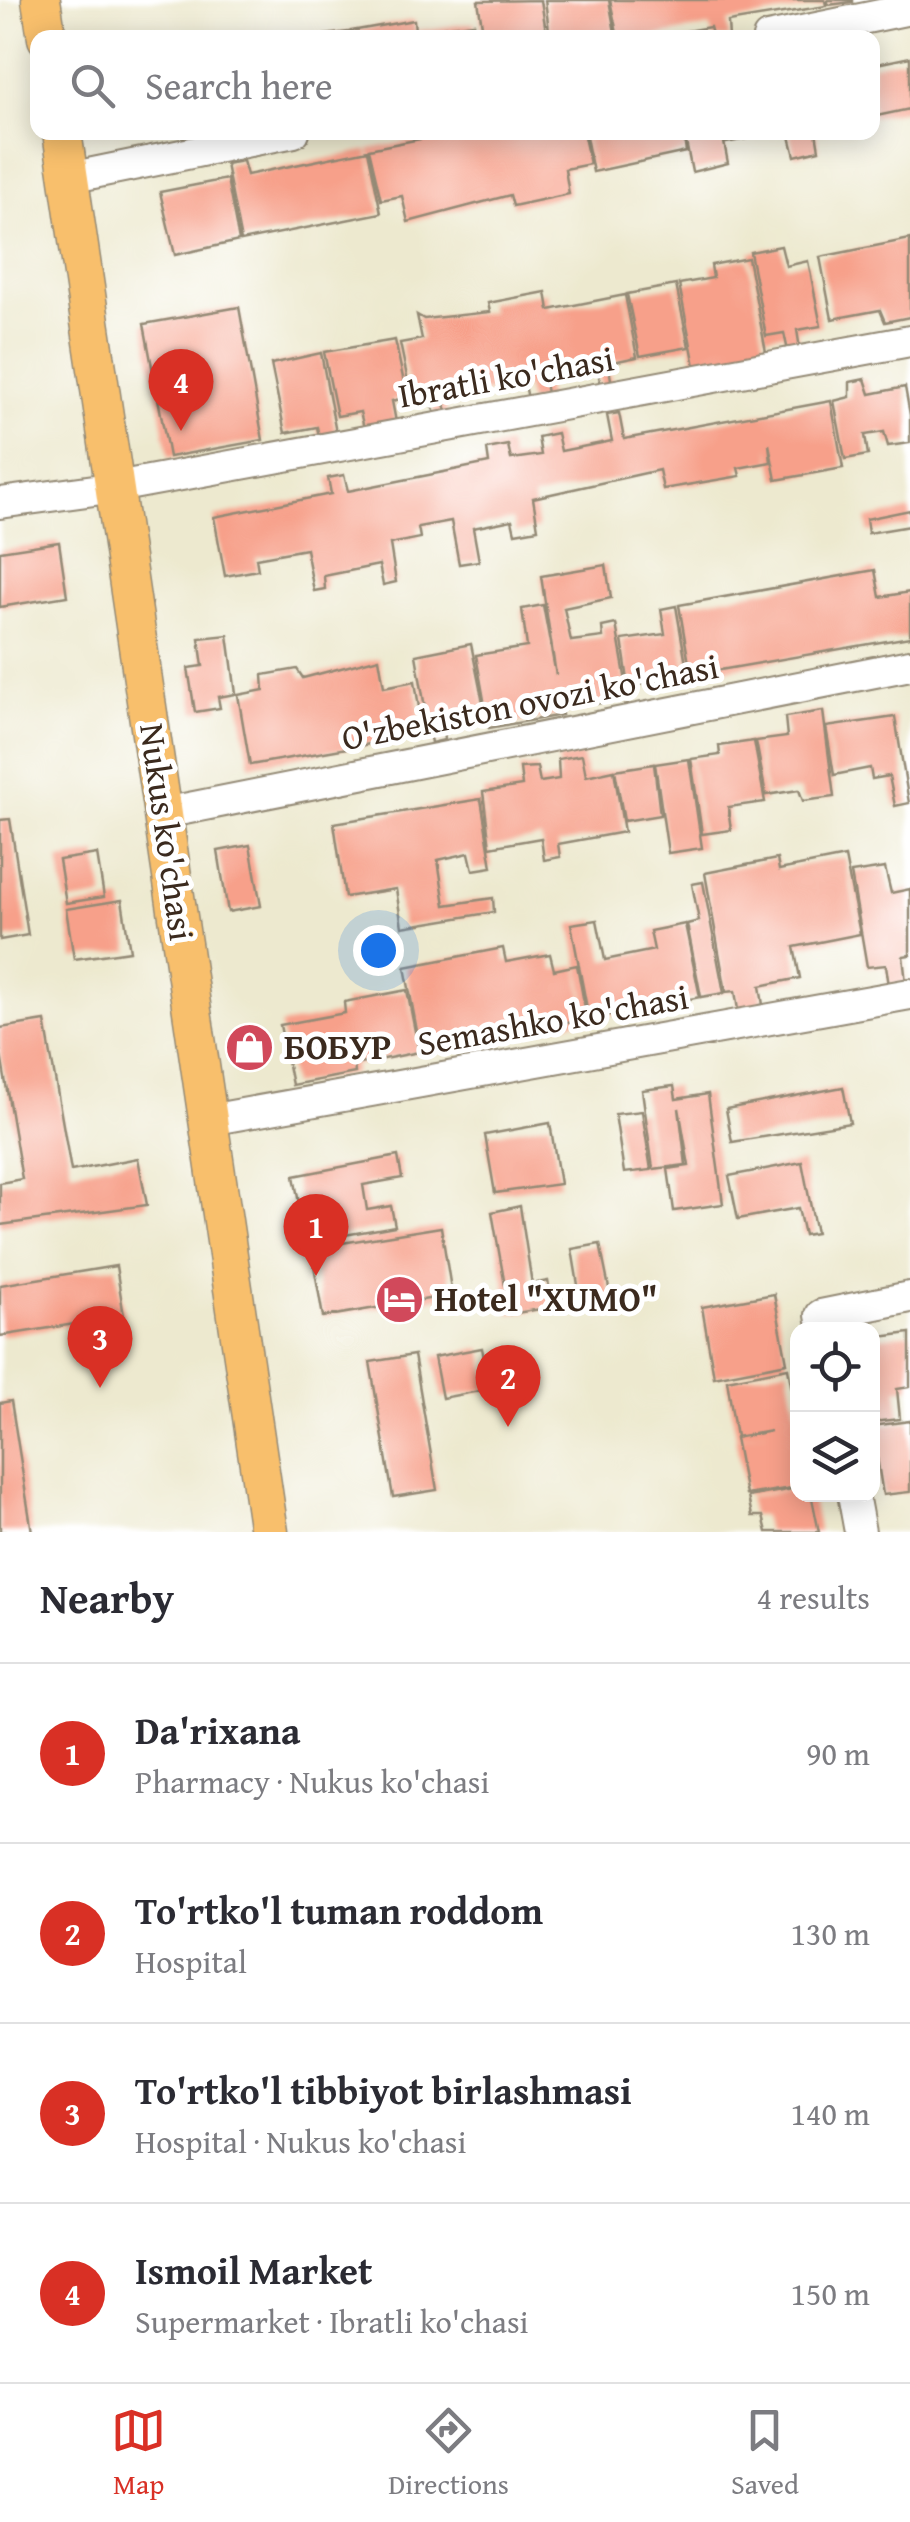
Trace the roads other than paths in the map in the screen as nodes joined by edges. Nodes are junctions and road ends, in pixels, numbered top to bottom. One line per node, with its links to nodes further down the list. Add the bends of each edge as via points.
1 (41, 0): 3 (main road)
2 (910, 9): 4 (street)
3 (46, 30)
4 (807, 30)
5 (63, 140): 7 (main road, Nukus ko'chasi)
6 (255, 140): 7 (street)
7 (68, 178): 9 (main road, Nukus ko'chasi)
8 (910, 341): 9 (street, Ibratli ko'chasi)
9 (116, 488): 10 (street, Ibratli ko'chasi); 12 (main road, Nukus ko'chasi)
10 (0, 504)
11 (910, 665): 12 (street, O'zbekiston ovozi ko'chasi)
12 (164, 813): 14 (main road, Nukus ko'chasi)
13 (910, 994): 14 (street, Semashko ko'chasi)
14 (209, 1120): 18 (main road, Nukus ko'chasi)
15 (910, 1297): 16 (street)
16 (822, 1322)
17 (854, 1502): 19 (street)
18 (268, 1532)
19 (860, 1532)

